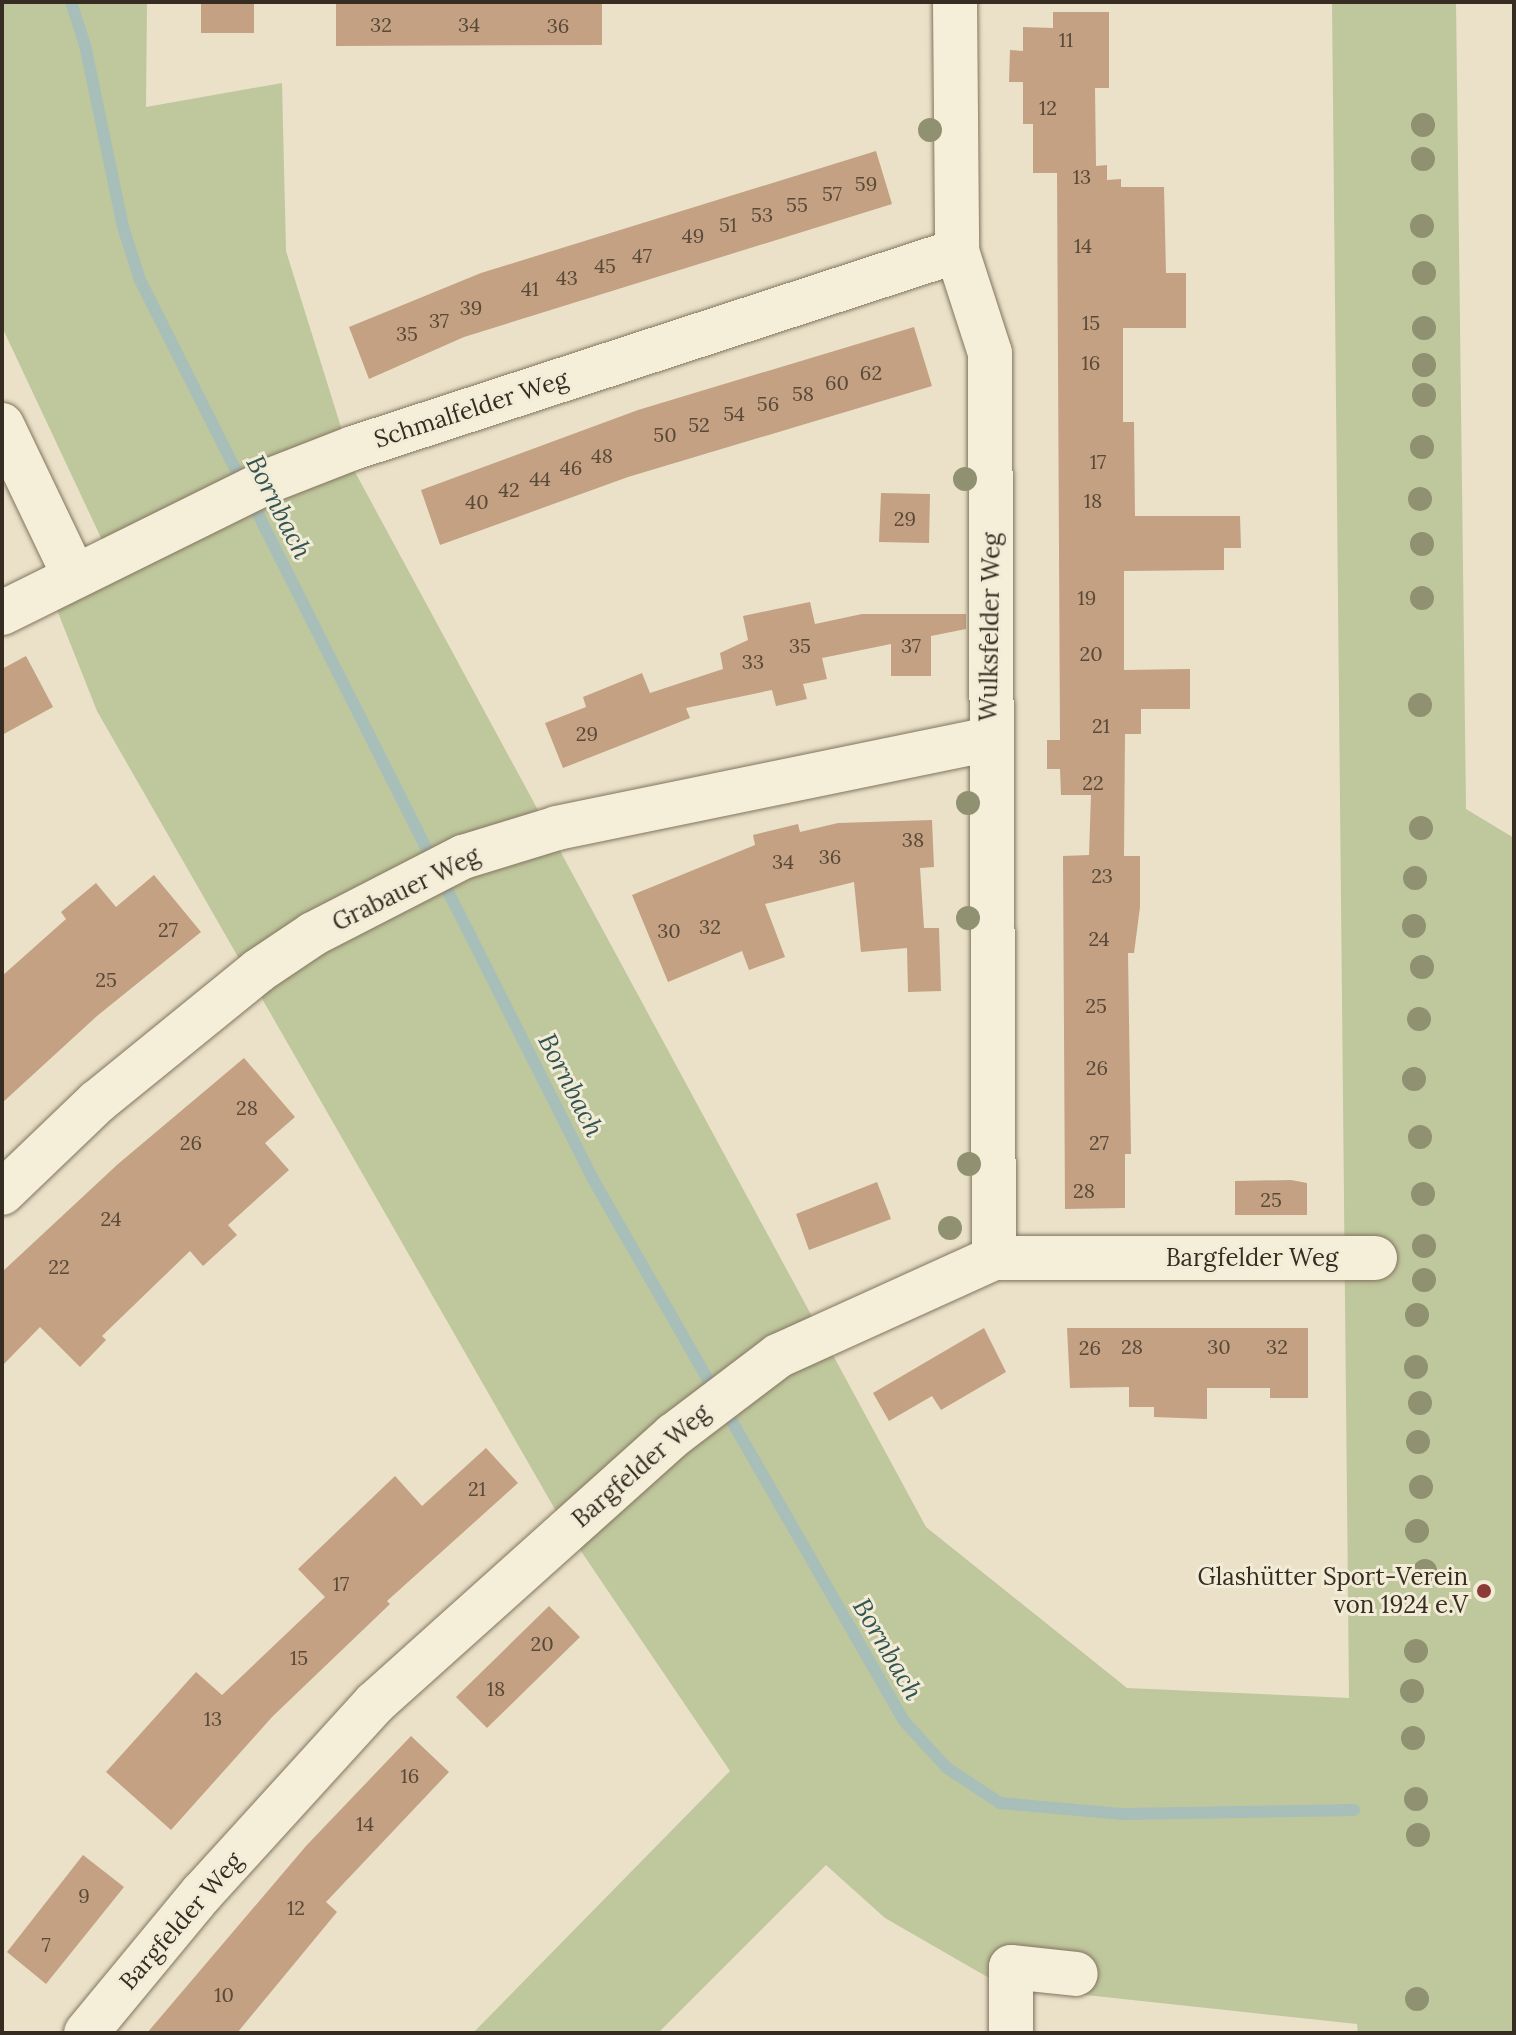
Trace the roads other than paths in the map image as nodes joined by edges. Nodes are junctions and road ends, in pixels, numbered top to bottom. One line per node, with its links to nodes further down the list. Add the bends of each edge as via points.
1 (955, 2): 2 (street, Wulksfelder Weg)
2 (957, 251): 4 (street, Schmalfelder Weg, via 353,448 271,480); 6 (street, Wulksfelder Weg, via 990,353)
3 (2, 425): 4 (street)
4 (73, 573): 5 (street, Schmalfelder Weg)
5 (2, 613)
6 (989, 739): 7 (street, Grabauer Weg, via 588,821 463,857 313,934 258,971 97,1102); 8 (street, Wulksfelder Weg)
7 (2, 1193)
8 (994, 1258): 9 (street, Bargfelder Weg); 11 (street, Bargfelder Weg, via 821,1334 699,1414 375,1703 202,1893)
9 (1375, 1258)
10 (1076, 1974): 12 (street, via 1011,1967)
11 (86, 2033)
12 (1011, 2033)

